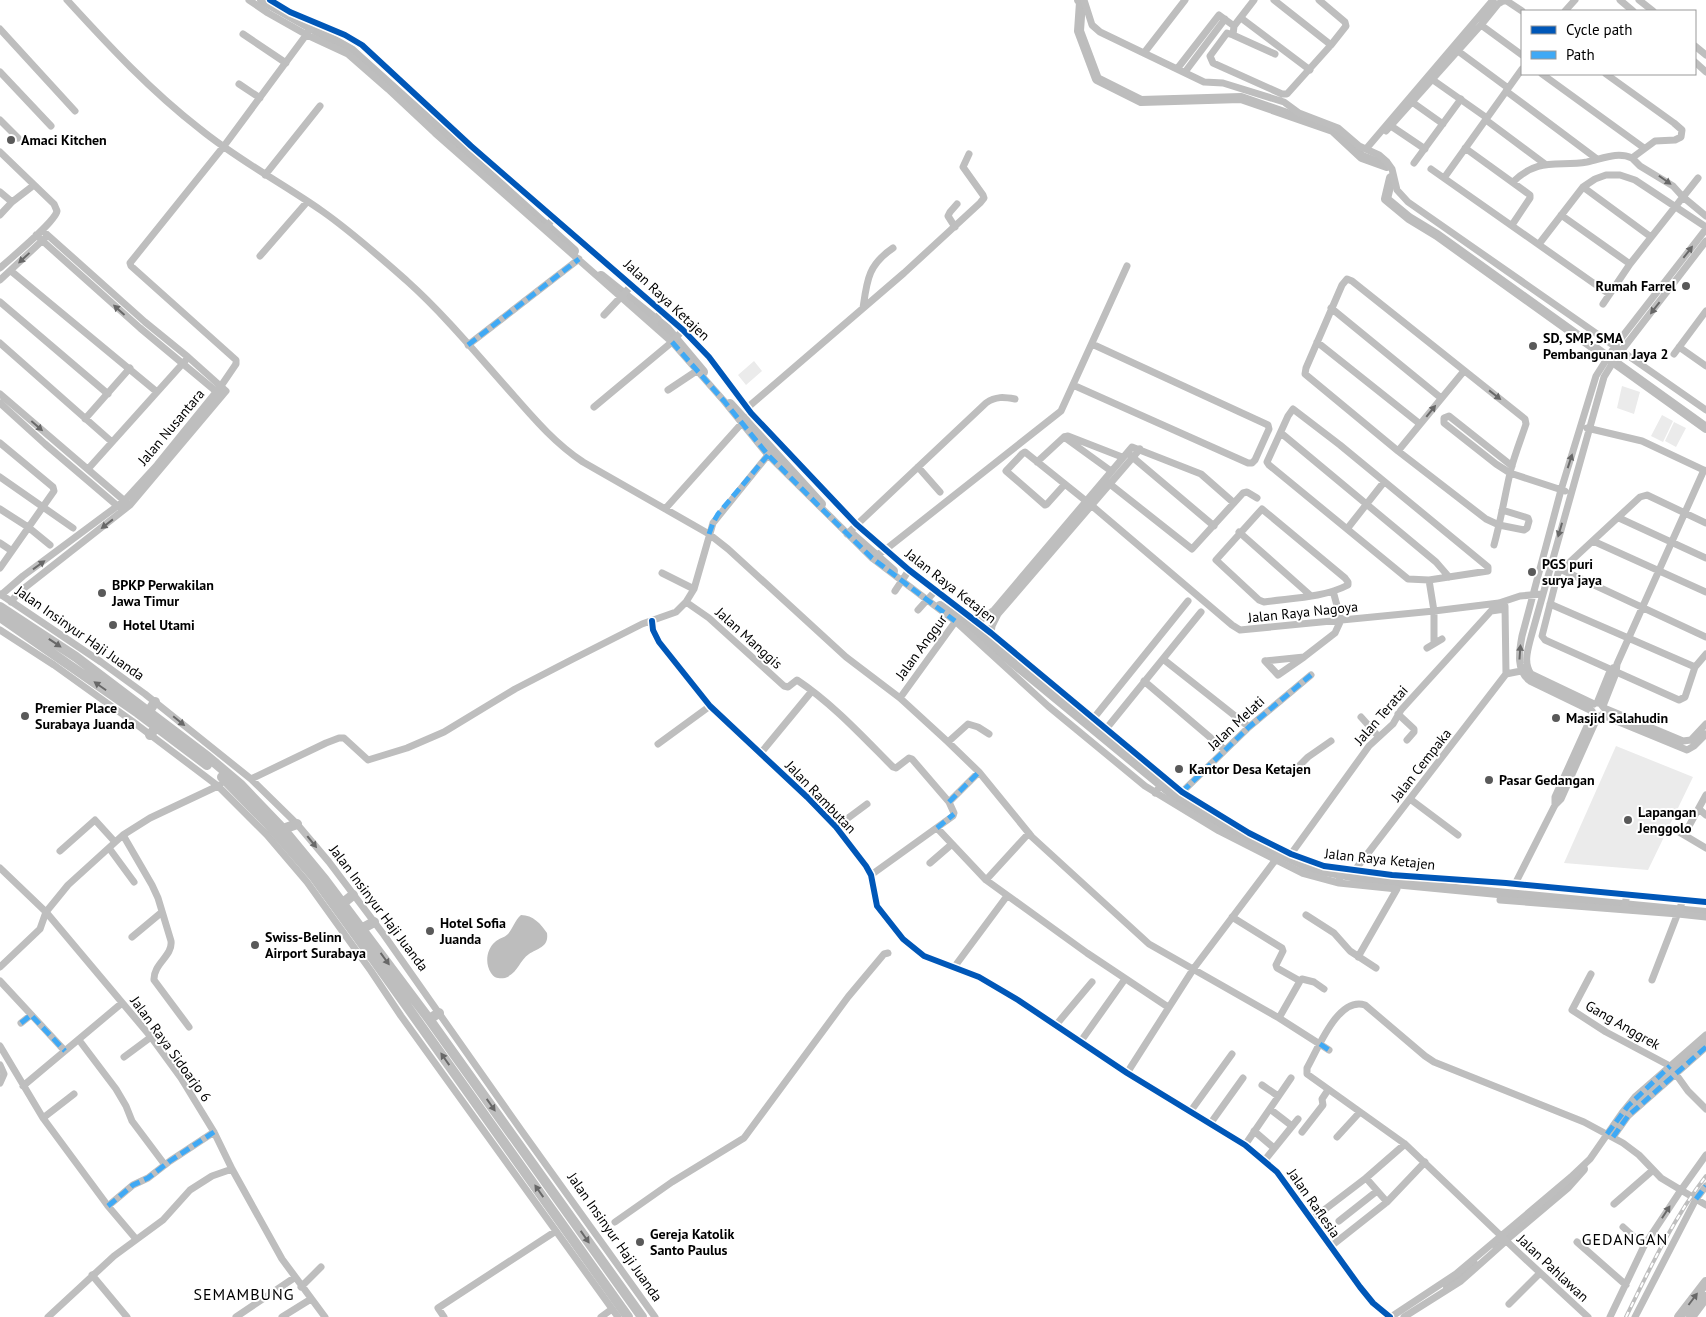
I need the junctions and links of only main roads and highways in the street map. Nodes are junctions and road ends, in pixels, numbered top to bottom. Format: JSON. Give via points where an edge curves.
{"nodes":[{"id":1,"x":0,"y":607,"type":"edge"},
{"id":2,"x":0,"y":617,"type":"edge"},
{"id":3,"x":206,"y":760,"type":"junction"},
{"id":4,"x":297,"y":824,"type":"road end"},
{"id":5,"x":283,"y":829,"type":"junction"},
{"id":6,"x":353,"y":895,"type":"road end"},
{"id":7,"x":343,"y":903,"type":"junction"},
{"id":8,"x":374,"y":922,"type":"road end"},
{"id":9,"x":363,"y":928,"type":"junction"},
{"id":10,"x":439,"y":1012,"type":"road end"},
{"id":11,"x":429,"y":1019,"type":"junction"},
{"id":12,"x":1706,"y":1282,"type":"edge"},
{"id":13,"x":1706,"y":1297,"type":"edge"},
{"id":14,"x":628,"y":1317,"type":"edge"},
{"id":15,"x":642,"y":1317,"type":"edge"},
{"id":16,"x":1679,"y":1317,"type":"edge"},
{"id":17,"x":1691,"y":1317,"type":"edge"}],
"edges":[{"from":1,"to":3,"type":"highway","name":"Jalan Insinyur Haji Juanda","one_way":true,"via":[[33,622],[152,706]]},
{"from":3,"to":2,"type":"highway","name":"Jalan Insinyur Haji Juanda","one_way":true,"via":[[153,731]]},
{"from":3,"to":5,"type":"highway","name":"Jalan Insinyur Haji Juanda","via":[[240,784]]},
{"from":14,"to":3,"type":"highway","name":"Jalan Insinyur Haji Juanda","one_way":true,"via":[[267,823],[222,783]]},
{"from":4,"to":5,"type":"highway"},
{"from":5,"to":7,"type":"highway","name":"Jalan Insinyur Haji Juanda"},
{"from":6,"to":7,"type":"highway"},
{"from":7,"to":9,"type":"highway","name":"Jalan Insinyur Haji Juanda"},
{"from":8,"to":9,"type":"highway"},
{"from":9,"to":11,"type":"highway","name":"Jalan Insinyur Haji Juanda","one_way":true},
{"from":10,"to":11,"type":"highway"},
{"from":11,"to":15,"type":"highway","name":"Jalan Insinyur Haji Juanda","one_way":true,"via":[[481,1082]]},
{"from":16,"to":12,"type":"highway","one_way":true},
{"from":13,"to":17,"type":"highway"}]}
